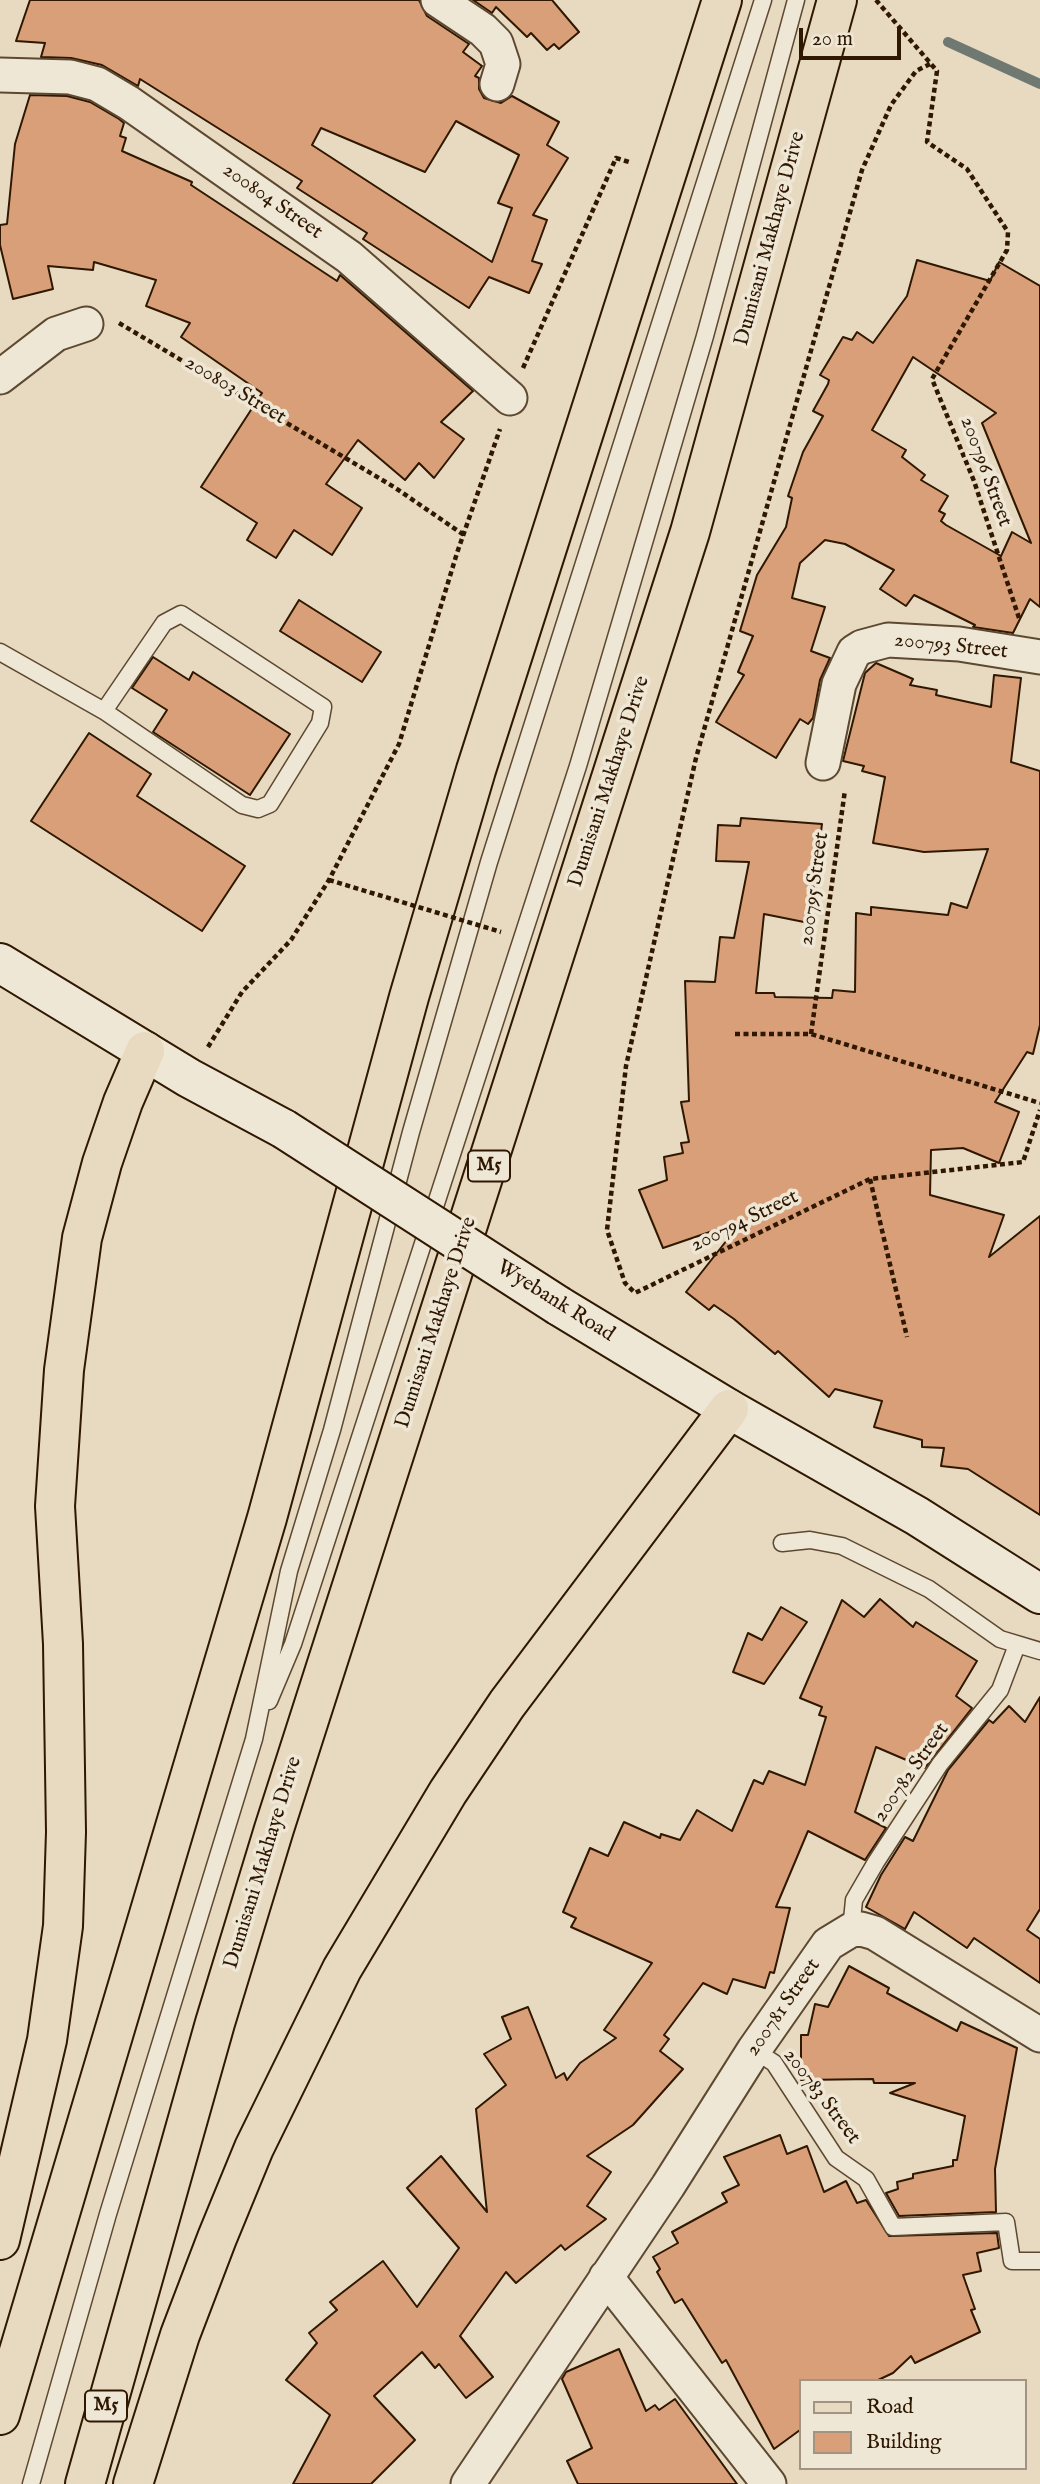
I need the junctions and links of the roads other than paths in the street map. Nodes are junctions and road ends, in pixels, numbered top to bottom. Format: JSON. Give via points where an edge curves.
{"nodes":[{"id":1,"x":438,"y":0,"type":"edge"},
{"id":2,"x":722,"y":0,"type":"edge"},
{"id":3,"x":763,"y":0,"type":"edge"},
{"id":4,"x":796,"y":0,"type":"edge"},
{"id":5,"x":836,"y":0,"type":"edge"},
{"id":6,"x":0,"y":75,"type":"edge"},
{"id":7,"x":497,"y":83,"type":"dead end"},
{"id":8,"x":86,"y":324,"type":"road end"},
{"id":9,"x":0,"y":377,"type":"edge"},
{"id":10,"x":510,"y":398,"type":"road end"},
{"id":11,"x":0,"y":652,"type":"edge"},
{"id":12,"x":1035,"y":656,"type":"edge"},
{"id":13,"x":104,"y":711,"type":"junction"},
{"id":14,"x":824,"y":763,"type":"road end"},
{"id":15,"x":0,"y":963,"type":"edge"},
{"id":16,"x":145,"y":1051,"type":"junction"},
{"id":17,"x":729,"y":1409,"type":"junction"},
{"id":18,"x":782,"y":1543,"type":"dead end"},
{"id":19,"x":1040,"y":1594,"type":"edge"},
{"id":20,"x":1017,"y":1645,"type":"junction"},
{"id":21,"x":1040,"y":1651,"type":"edge"},
{"id":22,"x":254,"y":1739,"type":"junction"},
{"id":23,"x":851,"y":1930,"type":"junction"},
{"id":24,"x":1040,"y":2035,"type":"edge"},
{"id":25,"x":754,"y":2050,"type":"junction"},
{"id":26,"x":0,"y":2239,"type":"edge"},
{"id":27,"x":1040,"y":2262,"type":"edge"},
{"id":28,"x":606,"y":2277,"type":"junction"},
{"id":29,"x":0,"y":2415,"type":"edge"},
{"id":30,"x":31,"y":2484,"type":"edge"},
{"id":31,"x":85,"y":2484,"type":"edge"},
{"id":32,"x":133,"y":2484,"type":"edge"},
{"id":33,"x":468,"y":2484,"type":"edge"},
{"id":34,"x":769,"y":2484,"type":"edge"}],
"edges":[{"from":1,"to":7,"type":"street","via":[[496,43],[503,64]]},
{"from":2,"to":29,"type":"main road","via":[[476,770],[267,1518]]},
{"from":3,"to":22,"type":"lane","via":[[489,862],[289,1571]]},
{"from":4,"to":22,"type":"lane","via":[[705,336],[578,766],[293,1644]]},
{"from":5,"to":31,"type":"main road","name":"Dumisani Makhaye Drive","number":"M5","via":[[690,532],[270,1842]]},
{"from":6,"to":10,"type":"street","name":"200804 Street","via":[[70,77],[97,84],[130,103],[349,257]]},
{"from":8,"to":9,"type":"street","via":[[56,334]]},
{"from":11,"to":13,"type":"lane"},
{"from":12,"to":14,"type":"street","name":"200793 Street","via":[[959,644],[888,640],[862,647],[854,652],[839,684]]},
{"from":13,"to":13,"type":"lane","via":[[164,623],[181,614],[323,707],[320,723],[270,804],[258,809],[242,805]]},
{"from":15,"to":16,"type":"street","name":"Wyebank Road"},
{"from":16,"to":17,"type":"street","name":"Wyebank Road","bridge":true,"via":[[284,1129]]},
{"from":16,"to":26,"type":"main road","via":[[122,1102],[86,1226],[64,1370],[55,1506],[63,1644],[63,1926],[47,2040]]},
{"from":17,"to":19,"type":"street","name":"Wyebank Road","via":[[917,1516]]},
{"from":17,"to":32,"type":"main road","via":[[507,1704],[448,1792],[342,1969],[254,2148],[217,2238],[180,2335]]},
{"from":18,"to":20,"type":"lane","via":[[810,1540],[842,1546],[929,1589],[1000,1639]]},
{"from":20,"to":21,"type":"lane"},
{"from":20,"to":23,"type":"lane","name":"200782 Street","via":[[1000,1690],[940,1764],[876,1862],[854,1900]]},
{"from":22,"to":30,"type":"lane","via":[[108,2214]]},
{"from":23,"to":24,"type":"street","via":[[875,1933]]},
{"from":23,"to":25,"type":"street","name":"200781 Street","via":[[828,1944]]},
{"from":25,"to":27,"type":"lane","name":"200783 Street","via":[[774,2063],[836,2158],[866,2179],[893,2227],[1006,2222],[1012,2261]]},
{"from":25,"to":28,"type":"street","name":"200781 Street"},
{"from":28,"to":33,"type":"street","name":"200781 Street"},
{"from":28,"to":34,"type":"street"}]}
